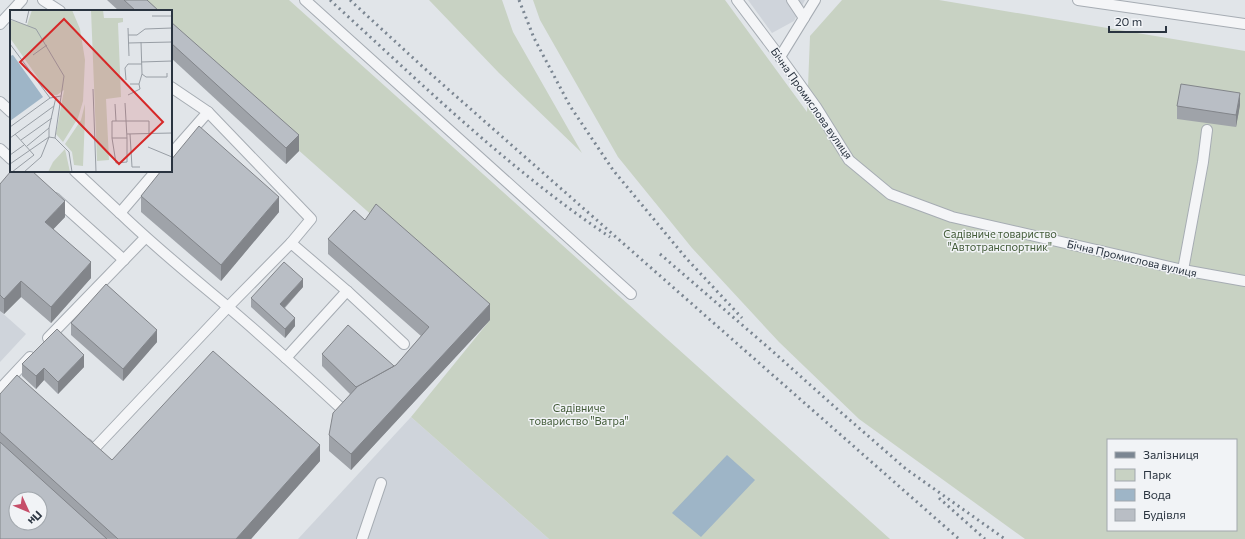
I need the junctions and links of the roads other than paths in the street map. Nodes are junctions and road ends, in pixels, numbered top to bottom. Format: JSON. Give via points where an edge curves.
{"nodes":[{"id":1,"x":22,"y":0,"type":"edge"},
{"id":2,"x":43,"y":0,"type":"edge"},
{"id":3,"x":305,"y":0,"type":"edge"},
{"id":4,"x":737,"y":0,"type":"edge"},
{"id":5,"x":792,"y":0,"type":"edge"},
{"id":6,"x":815,"y":0,"type":"edge"},
{"id":7,"x":1078,"y":0,"type":"edge"},
{"id":8,"x":14,"y":10,"type":"edge"},
{"id":9,"x":58,"y":10,"type":"edge"},
{"id":10,"x":10,"y":14,"type":"edge"},
{"id":11,"x":804,"y":18,"type":"junction"},
{"id":12,"x":0,"y":24,"type":"edge"},
{"id":13,"x":1245,"y":24,"type":"edge"},
{"id":14,"x":780,"y":57,"type":"junction"},
{"id":15,"x":172,"y":88,"type":"edge"},
{"id":16,"x":0,"y":102,"type":"edge"},
{"id":17,"x":10,"y":111,"type":"edge"},
{"id":18,"x":208,"y":112,"type":"junction"},
{"id":19,"x":1207,"y":130,"type":"dead end"},
{"id":20,"x":0,"y":149,"type":"edge"},
{"id":21,"x":172,"y":153,"type":"edge"},
{"id":22,"x":10,"y":158,"type":"edge"},
{"id":23,"x":76,"y":172,"type":"edge"},
{"id":24,"x":155,"y":172,"type":"edge"},
{"id":25,"x":48,"y":192,"type":"edge"},
{"id":26,"x":120,"y":213,"type":"junction"},
{"id":27,"x":145,"y":238,"type":"junction"},
{"id":28,"x":291,"y":243,"type":"junction"},
{"id":29,"x":124,"y":260,"type":"junction"},
{"id":30,"x":1183,"y":270,"type":"junction"},
{"id":31,"x":1245,"y":281,"type":"edge"},
{"id":32,"x":347,"y":291,"type":"junction"},
{"id":33,"x":631,"y":294,"type":"dead end"},
{"id":34,"x":228,"y":307,"type":"junction"},
{"id":35,"x":404,"y":344,"type":"dead end"},
{"id":36,"x":286,"y":358,"type":"junction"},
{"id":37,"x":0,"y":389,"type":"edge"},
{"id":38,"x":343,"y":410,"type":"edge"},
{"id":39,"x":82,"y":439,"type":"edge"},
{"id":40,"x":381,"y":483,"type":"dead end"},
{"id":41,"x":362,"y":539,"type":"edge"}],
"edges":[{"from":1,"to":8,"type":"lane"},
{"from":2,"to":9,"type":"lane"},
{"from":3,"to":33,"type":"lane"},
{"from":4,"to":14,"type":"lane","name":"Бічна Промислова вулиця"},
{"from":5,"to":11,"type":"lane"},
{"from":6,"to":11,"type":"lane"},
{"from":7,"to":13,"type":"lane"},
{"from":10,"to":12,"type":"lane"},
{"from":11,"to":14,"type":"lane"},
{"from":14,"to":30,"type":"lane","name":"Бічна Промислова вулиця","via":[[816,107],[849,160],[890,194],[952,217]]},
{"from":15,"to":18,"type":"lane"},
{"from":16,"to":17,"type":"lane"},
{"from":18,"to":21,"type":"lane"},
{"from":18,"to":28,"type":"lane","via":[[311,219]]},
{"from":19,"to":30,"type":"lane"},
{"from":20,"to":22,"type":"lane"},
{"from":23,"to":26,"type":"lane"},
{"from":24,"to":26,"type":"lane"},
{"from":25,"to":29,"type":"lane"},
{"from":26,"to":27,"type":"lane"},
{"from":27,"to":29,"type":"lane"},
{"from":27,"to":34,"type":"lane"},
{"from":28,"to":32,"type":"lane"},
{"from":28,"to":34,"type":"lane"},
{"from":29,"to":37,"type":"lane","via":[[16,378]]},
{"from":30,"to":31,"type":"lane","name":"Бічна Промислова вулиця"},
{"from":32,"to":35,"type":"lane"},
{"from":32,"to":36,"type":"lane"},
{"from":34,"to":36,"type":"lane"},
{"from":34,"to":39,"type":"lane","via":[[93,450]]},
{"from":36,"to":38,"type":"lane"},
{"from":40,"to":41,"type":"lane"}]}
